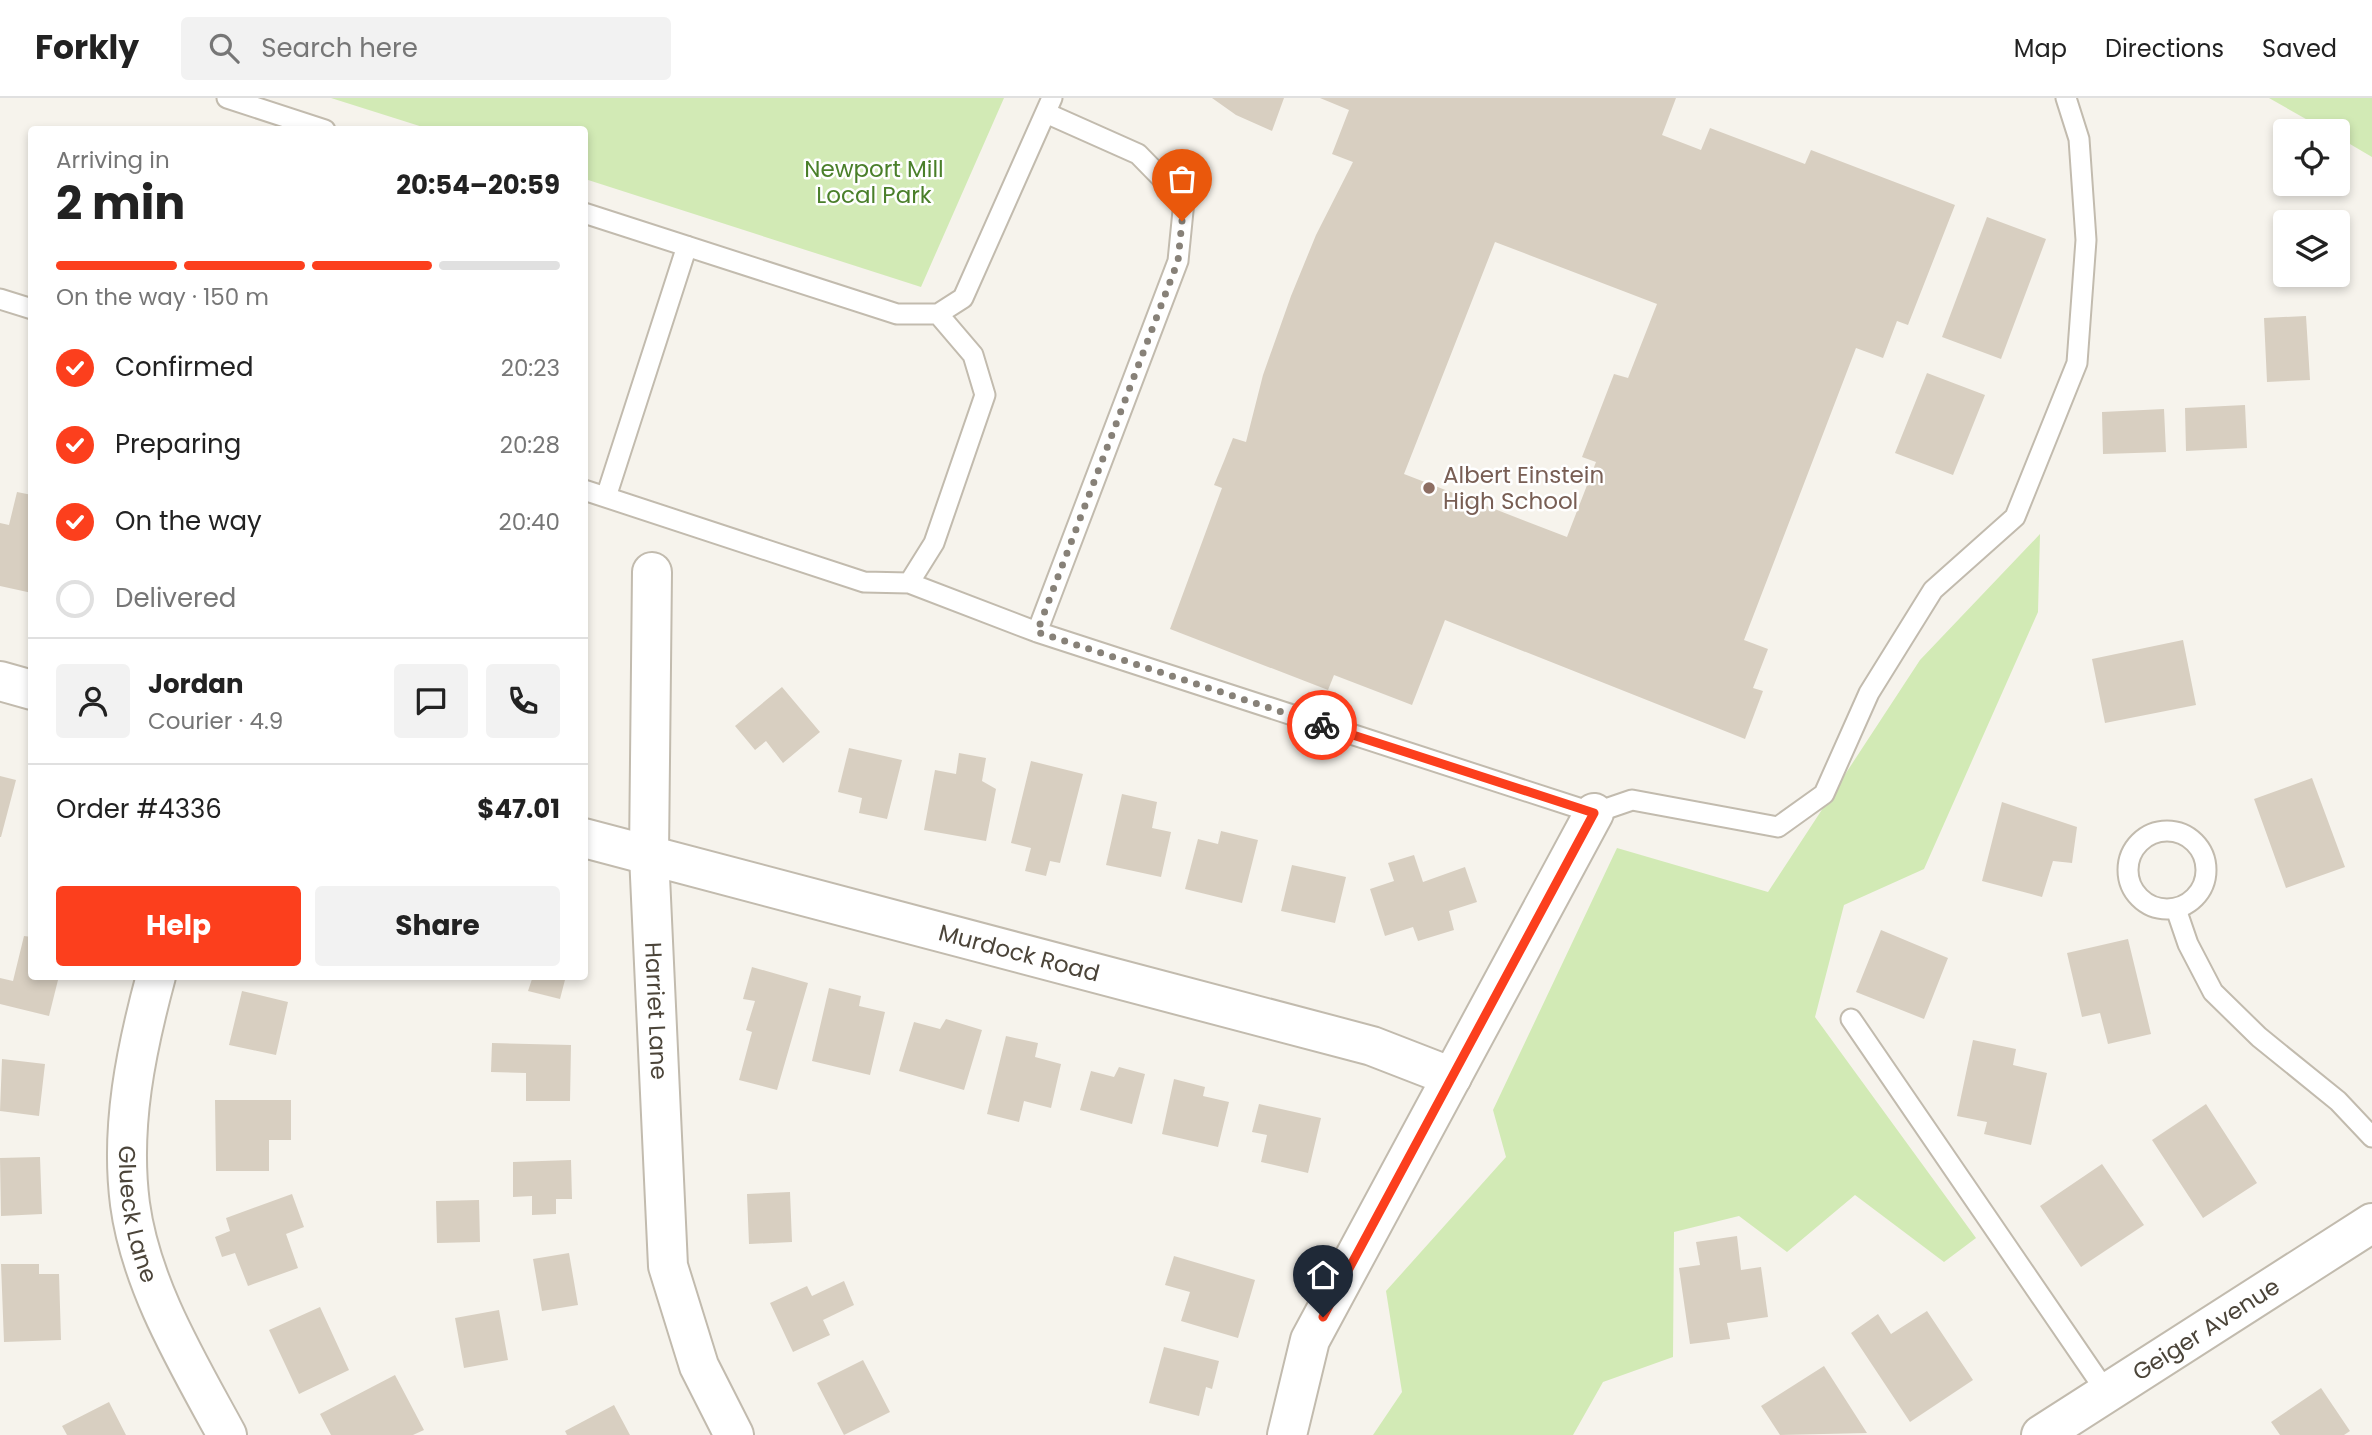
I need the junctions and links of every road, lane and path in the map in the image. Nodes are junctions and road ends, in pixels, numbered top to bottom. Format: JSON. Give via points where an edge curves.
{"nodes":[{"id":1,"x":227,"y":98,"type":"edge"},
{"id":2,"x":2066,"y":98,"type":"edge"},
{"id":3,"x":1049,"y":106,"type":"edge"},
{"id":4,"x":313,"y":126,"type":"edge"},
{"id":5,"x":588,"y":214,"type":"edge"},
{"id":6,"x":687,"y":246,"type":"junction"},
{"id":7,"x":0,"y":299,"type":"edge"},
{"id":8,"x":28,"y":308,"type":"edge"},
{"id":9,"x":938,"y":314,"type":"junction"},
{"id":10,"x":588,"y":492,"type":"edge"},
{"id":11,"x":606,"y":497,"type":"junction"},
{"id":12,"x":652,"y":572,"type":"dead end"},
{"id":13,"x":909,"y":583,"type":"junction"},
{"id":14,"x":1037,"y":632,"type":"junction"},
{"id":15,"x":0,"y":681,"type":"edge"},
{"id":16,"x":28,"y":689,"type":"edge"},
{"id":17,"x":1594,"y":813,"type":"junction"},
{"id":18,"x":588,"y":839,"type":"edge"},
{"id":19,"x":649,"y":855,"type":"junction"},
{"id":20,"x":2176,"y":909,"type":"junction"},
{"id":21,"x":155,"y":980,"type":"edge"},
{"id":22,"x":1851,"y":1019,"type":"dead end"},
{"id":23,"x":1452,"y":1077,"type":"junction"},
{"id":24,"x":2372,"y":1137,"type":"edge"},
{"id":25,"x":2372,"y":1223,"type":"edge"},
{"id":26,"x":2107,"y":1393,"type":"junction"},
{"id":27,"x":227,"y":1435,"type":"edge"},
{"id":28,"x":734,"y":1435,"type":"edge"},
{"id":29,"x":1287,"y":1435,"type":"edge"},
{"id":30,"x":2041,"y":1435,"type":"edge"}],
"edges":[{"from":1,"to":4,"type":"lane"},
{"from":2,"to":17,"type":"lane","via":[[2079,139],[2086,240],[2077,363],[2015,517],[1933,590],[1869,693],[1824,794],[1778,827],[1632,800]]},
{"from":3,"to":9,"type":"lane","via":[[963,298]]},
{"from":3,"to":14,"type":"lane","via":[[1138,153],[1184,201],[1178,261]]},
{"from":5,"to":6,"type":"lane"},
{"from":6,"to":9,"type":"lane","via":[[897,314]]},
{"from":6,"to":11,"type":"lane"},
{"from":7,"to":8,"type":"lane"},
{"from":9,"to":13,"type":"lane","via":[[973,355],[985,395],[934,543]]},
{"from":10,"to":11,"type":"lane"},
{"from":11,"to":13,"type":"lane","via":[[864,582]]},
{"from":12,"to":19,"type":"street","name":"Harriet Lane"},
{"from":13,"to":14,"type":"lane"},
{"from":14,"to":17,"type":"lane"},
{"from":15,"to":16,"type":"street"},
{"from":17,"to":23,"type":"street"},
{"from":18,"to":19,"type":"street","name":"Murdock Road"},
{"from":19,"to":23,"type":"street","name":"Murdock Road","via":[[1371,1046]]},
{"from":19,"to":28,"type":"street","name":"Harriet Lane","via":[[668,1266],[699,1366]]},
{"from":20,"to":20,"type":"lane","via":[[2198,895],[2206,870],[2198,845],[2176,831],[2162,831],[2138,842],[2127,865],[2127,878],[2140,900],[2151,907]]},
{"from":20,"to":24,"type":"lane","via":[[2213,992],[2259,1037],[2338,1101]]},
{"from":21,"to":27,"type":"street","name":"Glueck Lane","via":[[138,1041],[127,1138],[130,1205],[146,1266],[177,1341]]},
{"from":22,"to":26,"type":"lane"},
{"from":23,"to":29,"type":"street","via":[[1310,1340]]},
{"from":25,"to":26,"type":"street","name":"Geiger Avenue"},
{"from":26,"to":30,"type":"street","name":"Geiger Avenue"}]}
